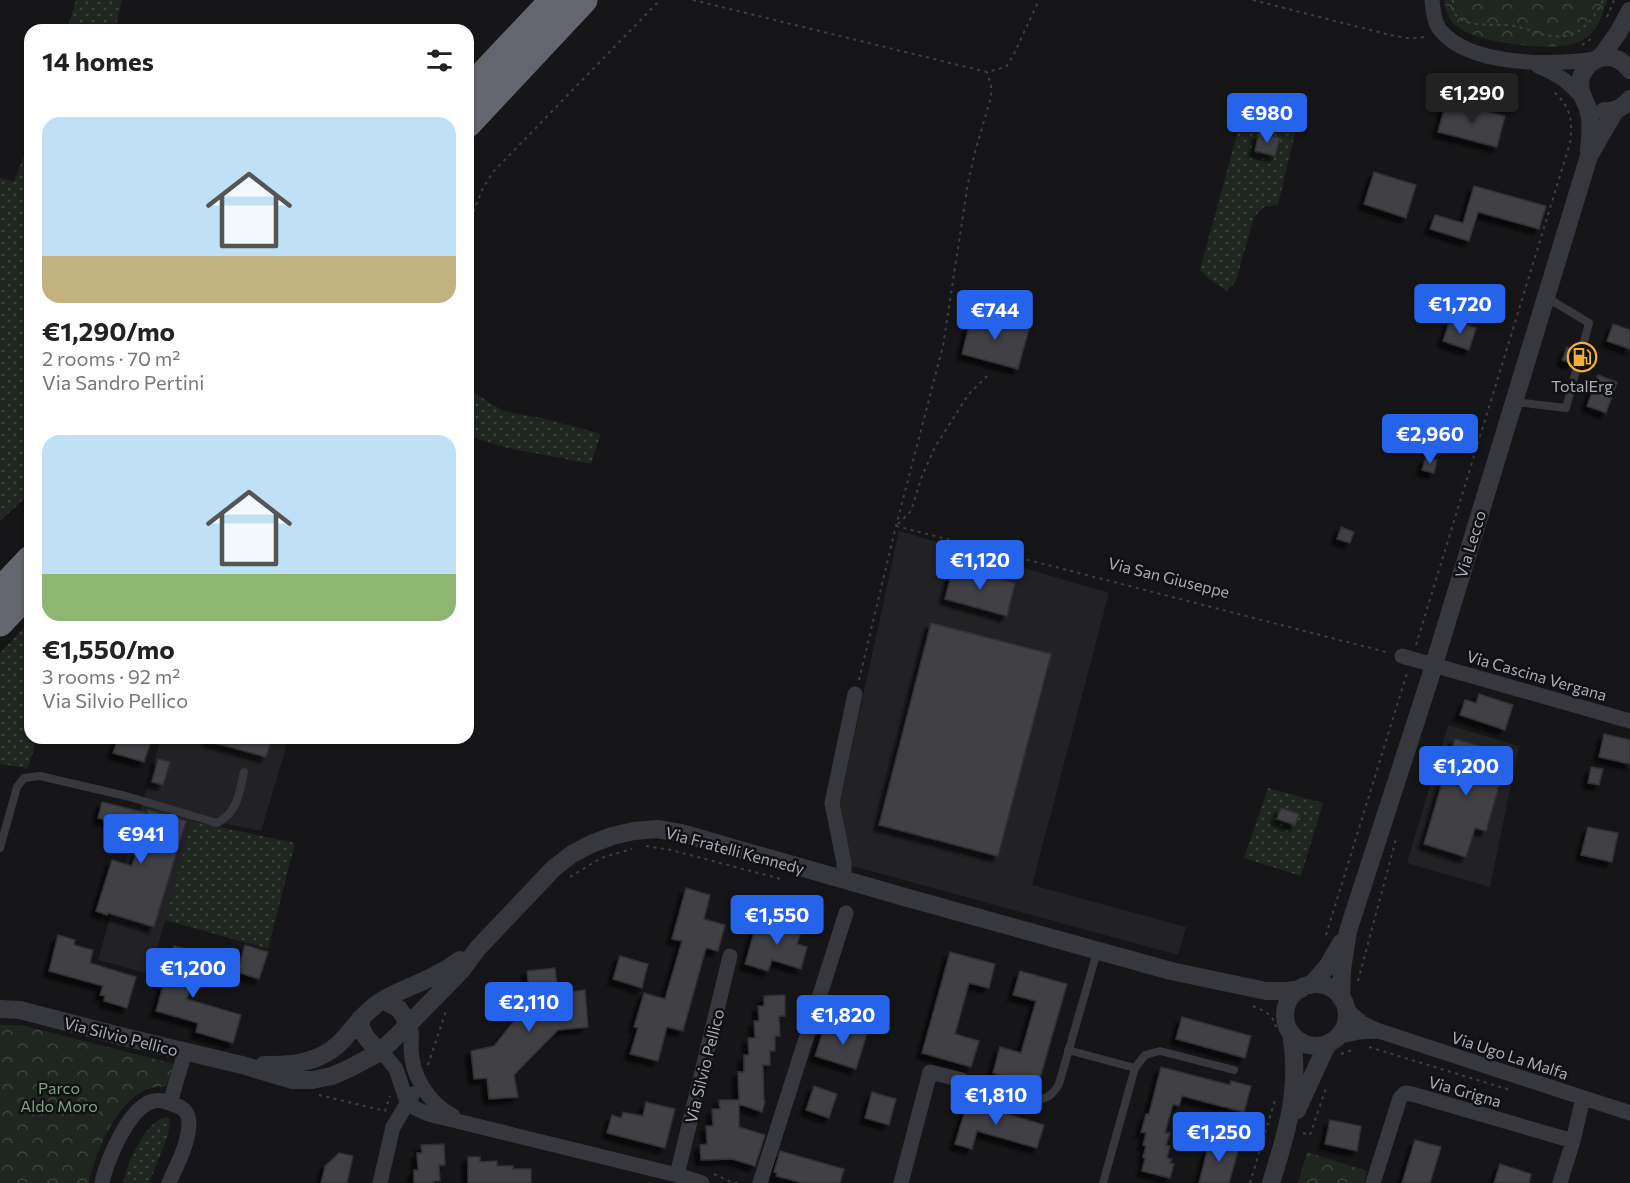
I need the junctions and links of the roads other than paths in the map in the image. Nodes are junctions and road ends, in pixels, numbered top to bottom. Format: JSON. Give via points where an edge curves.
{"nodes":[{"id":1,"x":553,"y":0,"type":"edge"},
{"id":2,"x":584,"y":0,"type":"edge"},
{"id":3,"x":1432,"y":0,"type":"edge"},
{"id":4,"x":1630,"y":11,"type":"edge"},
{"id":5,"x":1598,"y":59,"type":"junction"},
{"id":6,"x":1529,"y":63,"type":"junction"},
{"id":7,"x":1630,"y":70,"type":"edge"},
{"id":8,"x":474,"y":84,"type":"edge"},
{"id":9,"x":1583,"y":98,"type":"junction"},
{"id":10,"x":1624,"y":106,"type":"edge"},
{"id":11,"x":474,"y":118,"type":"edge"},
{"id":12,"x":1589,"y":156,"type":"junction"},
{"id":13,"x":1546,"y":297,"type":"junction"},
{"id":14,"x":1514,"y":401,"type":"junction"},
{"id":15,"x":24,"y":565,"type":"edge"},
{"id":16,"x":0,"y":591,"type":"edge"},
{"id":17,"x":24,"y":597,"type":"edge"},
{"id":18,"x":0,"y":623,"type":"edge"},
{"id":19,"x":1407,"y":657,"type":"road end"},
{"id":20,"x":1434,"y":665,"type":"junction"},
{"id":21,"x":855,"y":694,"type":"road end"},
{"id":22,"x":1630,"y":720,"type":"edge"},
{"id":23,"x":244,"y":772,"type":"dead end"},
{"id":24,"x":0,"y":848,"type":"edge"},
{"id":25,"x":844,"y":880,"type":"junction"},
{"id":26,"x":846,"y":914,"type":"dead end"},
{"id":27,"x":1348,"y":931,"type":"junction"},
{"id":28,"x":478,"y":948,"type":"junction"},
{"id":29,"x":1097,"y":950,"type":"junction"},
{"id":30,"x":730,"y":956,"type":"dead end"},
{"id":31,"x":1306,"y":987,"type":"junction"},
{"id":32,"x":1251,"y":989,"type":"junction"},
{"id":33,"x":1344,"y":1004,"type":"junction"},
{"id":34,"x":0,"y":1009,"type":"edge"},
{"id":35,"x":371,"y":1009,"type":"junction"},
{"id":36,"x":410,"y":1024,"type":"junction"},
{"id":37,"x":1284,"y":1028,"type":"junction"},
{"id":38,"x":1379,"y":1031,"type":"junction"},
{"id":39,"x":1334,"y":1046,"type":"junction"},
{"id":40,"x":1068,"y":1050,"type":"junction"},
{"id":41,"x":185,"y":1052,"type":"junction"},
{"id":42,"x":380,"y":1052,"type":"junction"},
{"id":43,"x":242,"y":1065,"type":"junction"},
{"id":44,"x":1135,"y":1068,"type":"junction"},
{"id":45,"x":1234,"y":1070,"type":"dead end"},
{"id":46,"x":419,"y":1080,"type":"junction"},
{"id":47,"x":962,"y":1080,"type":"joint"},
{"id":48,"x":1583,"y":1098,"type":"junction"},
{"id":49,"x":407,"y":1102,"type":"junction"},
{"id":50,"x":170,"y":1103,"type":"junction"},
{"id":51,"x":1630,"y":1113,"type":"edge"},
{"id":52,"x":470,"y":1124,"type":"junction"},
{"id":53,"x":1288,"y":1128,"type":"junction"},
{"id":54,"x":1573,"y":1141,"type":"junction"},
{"id":55,"x":677,"y":1175,"type":"junction"},
{"id":56,"x":1561,"y":1179,"type":"edge"},
{"id":57,"x":102,"y":1183,"type":"edge"},
{"id":58,"x":169,"y":1183,"type":"edge"},
{"id":59,"x":380,"y":1183,"type":"edge"},
{"id":60,"x":702,"y":1183,"type":"edge"},
{"id":61,"x":760,"y":1183,"type":"edge"},
{"id":62,"x":901,"y":1183,"type":"edge"},
{"id":63,"x":1102,"y":1183,"type":"edge"},
{"id":64,"x":1271,"y":1183,"type":"edge"},
{"id":65,"x":1373,"y":1183,"type":"edge"}],
"edges":[{"from":1,"to":8,"type":"highway"},
{"from":2,"to":11,"type":"highway"},
{"from":3,"to":6,"type":"street","via":[[1439,29],[1451,40],[1465,49]]},
{"from":4,"to":5,"type":"street","name":"Via Lecco"},
{"from":5,"to":6,"type":"street"},
{"from":5,"to":7,"type":"street","via":[[1615,58]]},
{"from":5,"to":9,"type":"street","name":"Via Lecco","via":[[1583,72]]},
{"from":6,"to":9,"type":"street","via":[[1568,81]]},
{"from":9,"to":10,"type":"street","name":"Via Lecco","via":[[1600,111]]},
{"from":9,"to":12,"type":"street","name":"Via Lecco","via":[[1589,113]]},
{"from":10,"to":12,"type":"street","name":"Via Lecco"},
{"from":12,"to":13,"type":"street","name":"Via Lecco"},
{"from":13,"to":14,"type":"street","name":"Via Lecco"},
{"from":13,"to":14,"type":"lane","via":[[1589,322],[1566,408]]},
{"from":14,"to":20,"type":"street","name":"Via Lecco"},
{"from":15,"to":16,"type":"highway"},
{"from":17,"to":18,"type":"highway"},
{"from":19,"to":20,"type":"street"},
{"from":20,"to":22,"type":"street","name":"Via Cascina Vergana"},
{"from":20,"to":27,"type":"street","name":"Via Lecco"},
{"from":21,"to":25,"type":"street","via":[[832,803]]},
{"from":23,"to":24,"type":"lane","via":[[232,812],[217,824],[70,782],[40,776],[24,778],[17,787]]},
{"from":25,"to":28,"type":"street","name":"Via Fratelli Kennedy","via":[[681,833],[634,831],[572,854]]},
{"from":25,"to":29,"type":"street","name":"Via Fratelli Kennedy"},
{"from":26,"to":61,"type":"street"},
{"from":27,"to":31,"type":"street","name":"Via Lecco","via":[[1327,967]]},
{"from":27,"to":33,"type":"street","name":"Via Lecco","via":[[1342,970]]},
{"from":28,"to":35,"type":"street","name":"Via Fratelli Kennedy"},
{"from":28,"to":36,"type":"street","name":"Via Fratelli Kennedy"},
{"from":29,"to":32,"type":"street","name":"Via Fratelli Kennedy"},
{"from":29,"to":40,"type":"lane"},
{"from":30,"to":55,"type":"street","name":"Via Silvio Pellico"},
{"from":31,"to":32,"type":"street","name":"Via Fratelli Kennedy","via":[[1277,992]]},
{"from":31,"to":33,"type":"street","via":[[1330,988]]},
{"from":31,"to":37,"type":"street","name":"Via Lecco","via":[[1293,995],[1287,1005]]},
{"from":32,"to":37,"type":"street","name":"Via Fratelli Kennedy","via":[[1279,1010]]},
{"from":33,"to":38,"type":"street","name":"Via Ugo La Malfa","via":[[1362,1023]]},
{"from":33,"to":39,"type":"street","name":"Via Lecco","via":[[1345,1026]]},
{"from":34,"to":41,"type":"street","name":"Via Silvio Pellico","via":[[20,1010]]},
{"from":35,"to":36,"type":"street","via":[[399,1009]]},
{"from":35,"to":42,"type":"street","via":[[361,1029]]},
{"from":35,"to":43,"type":"street","name":"Via Silvio Pellico","via":[[335,1048],[306,1062],[285,1066]]},
{"from":36,"to":42,"type":"street","name":"Via Silvio Pellico"},
{"from":36,"to":46,"type":"street","via":[[412,1060]]},
{"from":37,"to":39,"type":"street","via":[[1308,1045]]},
{"from":37,"to":53,"type":"street","name":"Via Lecco","via":[[1294,1069]]},
{"from":38,"to":39,"type":"street","name":"Via Ugo La Malfa","via":[[1359,1032]]},
{"from":38,"to":48,"type":"street","name":"Via Ugo La Malfa"},
{"from":39,"to":53,"type":"street","name":"Via Lecco","via":[[1325,1049]]},
{"from":40,"to":44,"type":"lane"},
{"from":40,"to":47,"type":"lane","via":[[1059,1084],[1046,1099]]},
{"from":41,"to":43,"type":"street","name":"Via Silvio Pellico"},
{"from":41,"to":50,"type":"street"},
{"from":42,"to":43,"type":"street","name":"Via Silvio Pellico","via":[[332,1076],[312,1080],[292,1080]]},
{"from":42,"to":49,"type":"street","via":[[396,1069]]},
{"from":44,"to":45,"type":"lane","via":[[1145,1055],[1160,1051]]},
{"from":44,"to":63,"type":"lane"},
{"from":46,"to":49,"type":"street"},
{"from":46,"to":52,"type":"street","via":[[436,1105]]},
{"from":47,"to":62,"type":"street","via":[[930,1072]]},
{"from":48,"to":51,"type":"street","name":"Via Ugo La Malfa"},
{"from":48,"to":54,"type":"street"},
{"from":49,"to":52,"type":"street","via":[[428,1114]]},
{"from":49,"to":59,"type":"street","via":[[393,1127]]},
{"from":50,"to":57,"type":"street","via":[[147,1103],[135,1116],[114,1145]]},
{"from":50,"to":58,"type":"street","via":[[185,1110],[189,1122],[186,1143]]},
{"from":52,"to":55,"type":"street"},
{"from":53,"to":64,"type":"street","name":"Via Lecco"},
{"from":54,"to":56,"type":"street"},
{"from":54,"to":65,"type":"street","name":"Via Grigna","via":[[1405,1093],[1400,1098]]},
{"from":55,"to":60,"type":"street"}]}
